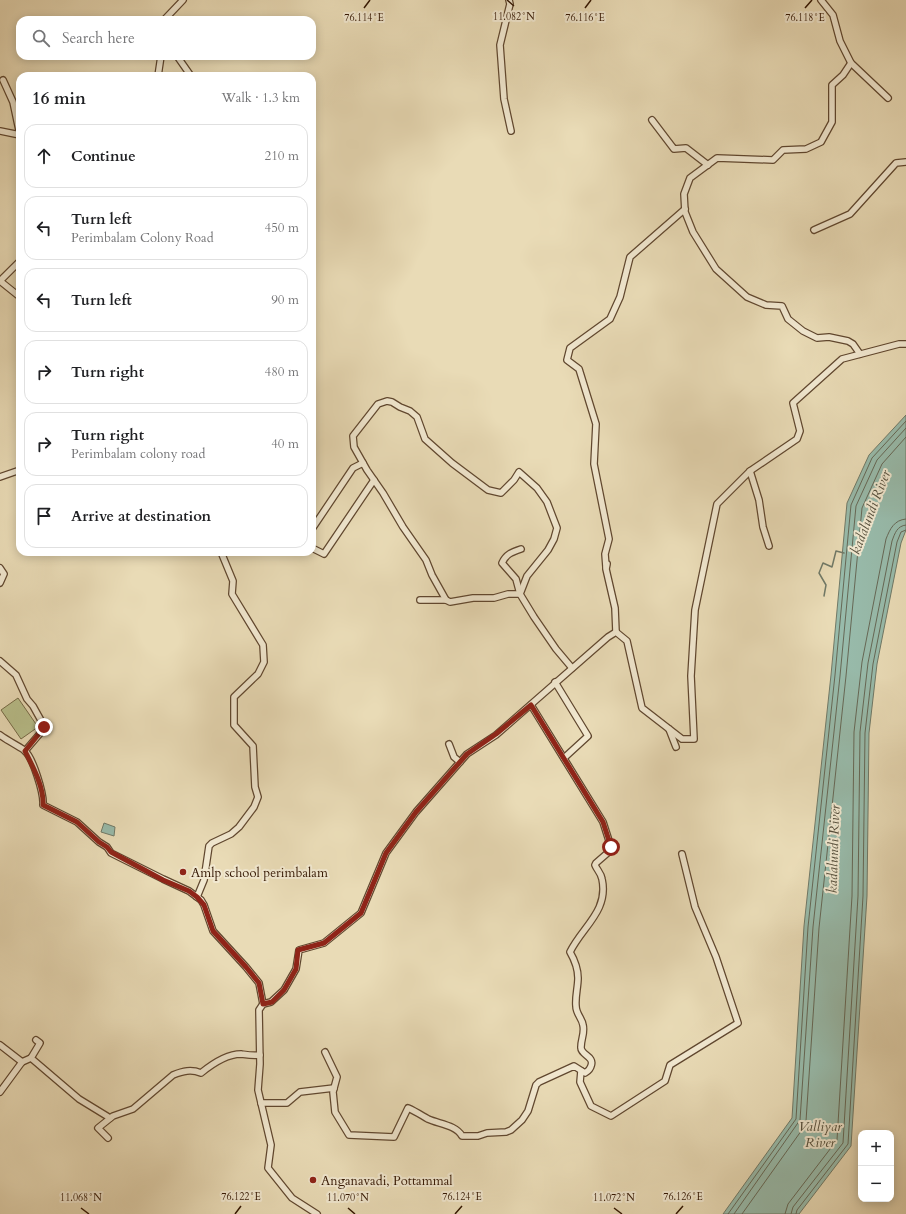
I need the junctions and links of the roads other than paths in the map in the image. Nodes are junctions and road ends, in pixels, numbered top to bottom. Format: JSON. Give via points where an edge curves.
{"nodes":[{"id":1,"x":183,"y":0,"type":"edge"},
{"id":2,"x":509,"y":0,"type":"edge"},
{"id":3,"x":821,"y":0,"type":"edge"},
{"id":4,"x":168,"y":16,"type":"edge"},
{"id":5,"x":160,"y":60,"type":"edge"},
{"id":6,"x":180,"y":60,"type":"edge"},
{"id":7,"x":851,"y":63,"type":"junction"},
{"id":8,"x":159,"y":72,"type":"edge"},
{"id":9,"x":188,"y":72,"type":"edge"},
{"id":10,"x":3,"y":80,"type":"dead end"},
{"id":11,"x":888,"y":98,"type":"dead end"},
{"id":12,"x":16,"y":116,"type":"edge"},
{"id":13,"x":652,"y":120,"type":"dead end"},
{"id":14,"x":0,"y":131,"type":"edge"},
{"id":15,"x":511,"y":131,"type":"dead end"},
{"id":16,"x":16,"y":134,"type":"edge"},
{"id":17,"x":906,"y":162,"type":"edge"},
{"id":18,"x":708,"y":165,"type":"junction"},
{"id":19,"x":685,"y":209,"type":"junction"},
{"id":20,"x":814,"y":230,"type":"dead end"},
{"id":21,"x":16,"y":265,"type":"edge"},
{"id":22,"x":0,"y":281,"type":"edge"},
{"id":23,"x":16,"y":294,"type":"edge"},
{"id":24,"x":906,"y":344,"type":"edge"},
{"id":25,"x":860,"y":354,"type":"junction"},
{"id":26,"x":363,"y":463,"type":"junction"},
{"id":27,"x":16,"y":471,"type":"edge"},
{"id":28,"x":750,"y":471,"type":"junction"},
{"id":29,"x":0,"y":477,"type":"edge"},
{"id":30,"x":374,"y":480,"type":"junction"},
{"id":31,"x":316,"y":523,"type":"edge"},
{"id":32,"x":769,"y":546,"type":"dead end"},
{"id":33,"x":521,"y":549,"type":"dead end"},
{"id":34,"x":316,"y":550,"type":"edge"},
{"id":35,"x":223,"y":556,"type":"edge"},
{"id":36,"x":608,"y":560,"type":"dead end"},
{"id":37,"x":606,"y":567,"type":"junction"},
{"id":38,"x":0,"y":568,"type":"edge"},
{"id":39,"x":0,"y":583,"type":"edge"},
{"id":40,"x":520,"y":594,"type":"junction"},
{"id":41,"x":420,"y":600,"type":"dead end"},
{"id":42,"x":446,"y":600,"type":"junction"},
{"id":43,"x":616,"y":632,"type":"junction"},
{"id":44,"x":0,"y":661,"type":"edge"},
{"id":45,"x":572,"y":668,"type":"junction"},
{"id":46,"x":555,"y":682,"type":"junction"},
{"id":47,"x":531,"y":705,"type":"junction"},
{"id":48,"x":669,"y":729,"type":"junction"},
{"id":49,"x":0,"y":735,"type":"edge"},
{"id":50,"x":449,"y":744,"type":"dead end"},
{"id":51,"x":676,"y":747,"type":"dead end"},
{"id":52,"x":25,"y":751,"type":"junction"},
{"id":53,"x":564,"y":758,"type":"junction"},
{"id":54,"x":460,"y":762,"type":"junction"},
{"id":55,"x":682,"y":854,"type":"dead end"},
{"id":56,"x":197,"y":897,"type":"junction"},
{"id":57,"x":263,"y":1004,"type":"junction"},
{"id":58,"x":36,"y":1040,"type":"dead end"},
{"id":59,"x":0,"y":1045,"type":"edge"},
{"id":60,"x":325,"y":1052,"type":"dead end"},
{"id":61,"x":260,"y":1055,"type":"junction"},
{"id":62,"x":30,"y":1058,"type":"junction"},
{"id":63,"x":22,"y":1062,"type":"junction"},
{"id":64,"x":582,"y":1072,"type":"junction"},
{"id":65,"x":334,"y":1088,"type":"junction"},
{"id":66,"x":0,"y":1092,"type":"edge"},
{"id":67,"x":261,"y":1102,"type":"junction"},
{"id":68,"x":110,"y":1118,"type":"junction"},
{"id":69,"x":108,"y":1138,"type":"dead end"},
{"id":70,"x":317,"y":1214,"type":"edge"}],
"edges":[{"from":1,"to":4,"type":"street"},
{"from":2,"to":15,"type":"street","via":[[500,45],[504,98]]},
{"from":3,"to":7,"type":"street","via":[[833,15],[840,41]]},
{"from":5,"to":8,"type":"street"},
{"from":6,"to":9,"type":"street"},
{"from":7,"to":11,"type":"street"},
{"from":7,"to":18,"type":"street","via":[[832,85],[832,122],[822,142],[806,149],[783,150],[773,160],[717,158]]},
{"from":10,"to":12,"type":"street"},
{"from":13,"to":18,"type":"street","via":[[674,149],[686,148]]},
{"from":14,"to":16,"type":"street"},
{"from":17,"to":20,"type":"street","via":[[896,163],[850,214]]},
{"from":18,"to":19,"type":"street","via":[[690,178],[684,194]]},
{"from":19,"to":25,"type":"street","via":[[693,232],[716,269],[747,297],[766,305],[782,306],[788,319],[803,331],[817,338],[829,336],[848,341]]},
{"from":19,"to":37,"type":"street","via":[[630,257],[620,297],[610,319],[570,348],[567,360],[579,369],[596,424],[594,464],[609,540],[605,554]]},
{"from":21,"to":22,"type":"street"},
{"from":22,"to":23,"type":"street"},
{"from":24,"to":25,"type":"street"},
{"from":25,"to":28,"type":"street","via":[[842,359],[793,403],[800,431],[796,439]]},
{"from":26,"to":30,"type":"street"},
{"from":26,"to":31,"type":"street","via":[[353,468]]},
{"from":26,"to":40,"type":"street","via":[[354,447],[353,436],[378,404],[386,401],[410,411],[417,417],[425,439],[488,490],[501,493],[519,472],[537,488],[547,502],[557,528],[548,550],[527,576]]},
{"from":27,"to":29,"type":"street"},
{"from":28,"to":32,"type":"street"},
{"from":28,"to":48,"type":"street","via":[[718,504],[701,580],[695,610],[691,676],[694,739],[682,739]]},
{"from":30,"to":34,"type":"street","via":[[324,554]]},
{"from":30,"to":42,"type":"street","via":[[426,560]]},
{"from":33,"to":40,"type":"street","via":[[509,553],[502,563],[516,579]]},
{"from":35,"to":56,"type":"street","via":[[234,581],[232,594],[263,645],[264,662],[258,674],[234,697],[234,725],[253,746],[258,797],[239,827],[209,846],[204,880]]},
{"from":36,"to":37,"type":"street"},
{"from":37,"to":43,"type":"street"},
{"from":38,"to":39,"type":"street","via":[[4,574]]},
{"from":40,"to":42,"type":"street","via":[[450,602]]},
{"from":40,"to":45,"type":"street","via":[[556,649]]},
{"from":41,"to":42,"type":"street"},
{"from":43,"to":45,"type":"street"},
{"from":43,"to":48,"type":"street","via":[[627,641],[642,708]]},
{"from":44,"to":52,"type":"street","via":[[16,675],[43,724],[42,730]]},
{"from":45,"to":46,"type":"street"},
{"from":46,"to":47,"type":"street"},
{"from":46,"to":53,"type":"street","via":[[588,736]]},
{"from":47,"to":53,"type":"street"},
{"from":47,"to":54,"type":"street"},
{"from":48,"to":51,"type":"street"},
{"from":49,"to":52,"type":"street"},
{"from":50,"to":54,"type":"street","via":[[454,757]]},
{"from":52,"to":56,"type":"street","via":[[35,771],[43,805],[77,822],[111,852]]},
{"from":53,"to":64,"type":"street","via":[[603,822],[611,847],[595,865],[602,878],[599,908],[570,952],[578,978],[577,1014],[584,1029],[580,1048],[592,1062],[588,1072]]},
{"from":54,"to":57,"type":"street","via":[[416,812],[386,853],[361,913],[324,943],[298,950],[296,969],[284,990],[272,1002]]},
{"from":55,"to":64,"type":"street","via":[[695,907],[716,957],[738,1023],[670,1065],[665,1081],[611,1116],[591,1106],[580,1082]]},
{"from":56,"to":57,"type":"street","via":[[204,905],[213,931],[259,983]]},
{"from":57,"to":61,"type":"street","via":[[259,1010]]},
{"from":58,"to":62,"type":"street","via":[[40,1043]]},
{"from":59,"to":63,"type":"street"},
{"from":60,"to":65,"type":"street","via":[[337,1077]]},
{"from":61,"to":67,"type":"street","via":[[258,1090]]},
{"from":61,"to":68,"type":"street","via":[[228,1056],[201,1073],[193,1070],[173,1074],[134,1109]]},
{"from":62,"to":63,"type":"street"},
{"from":62,"to":68,"type":"street","via":[[79,1099]]},
{"from":63,"to":66,"type":"street"},
{"from":64,"to":65,"type":"street","via":[[574,1066],[541,1080],[536,1085],[528,1111],[511,1130],[468,1137],[408,1108],[394,1137],[348,1135],[335,1112]]},
{"from":65,"to":67,"type":"street","via":[[300,1092],[287,1103]]},
{"from":67,"to":70,"type":"street","via":[[270,1145],[268,1168],[292,1198]]},
{"from":68,"to":69,"type":"street","via":[[98,1128]]}]}
